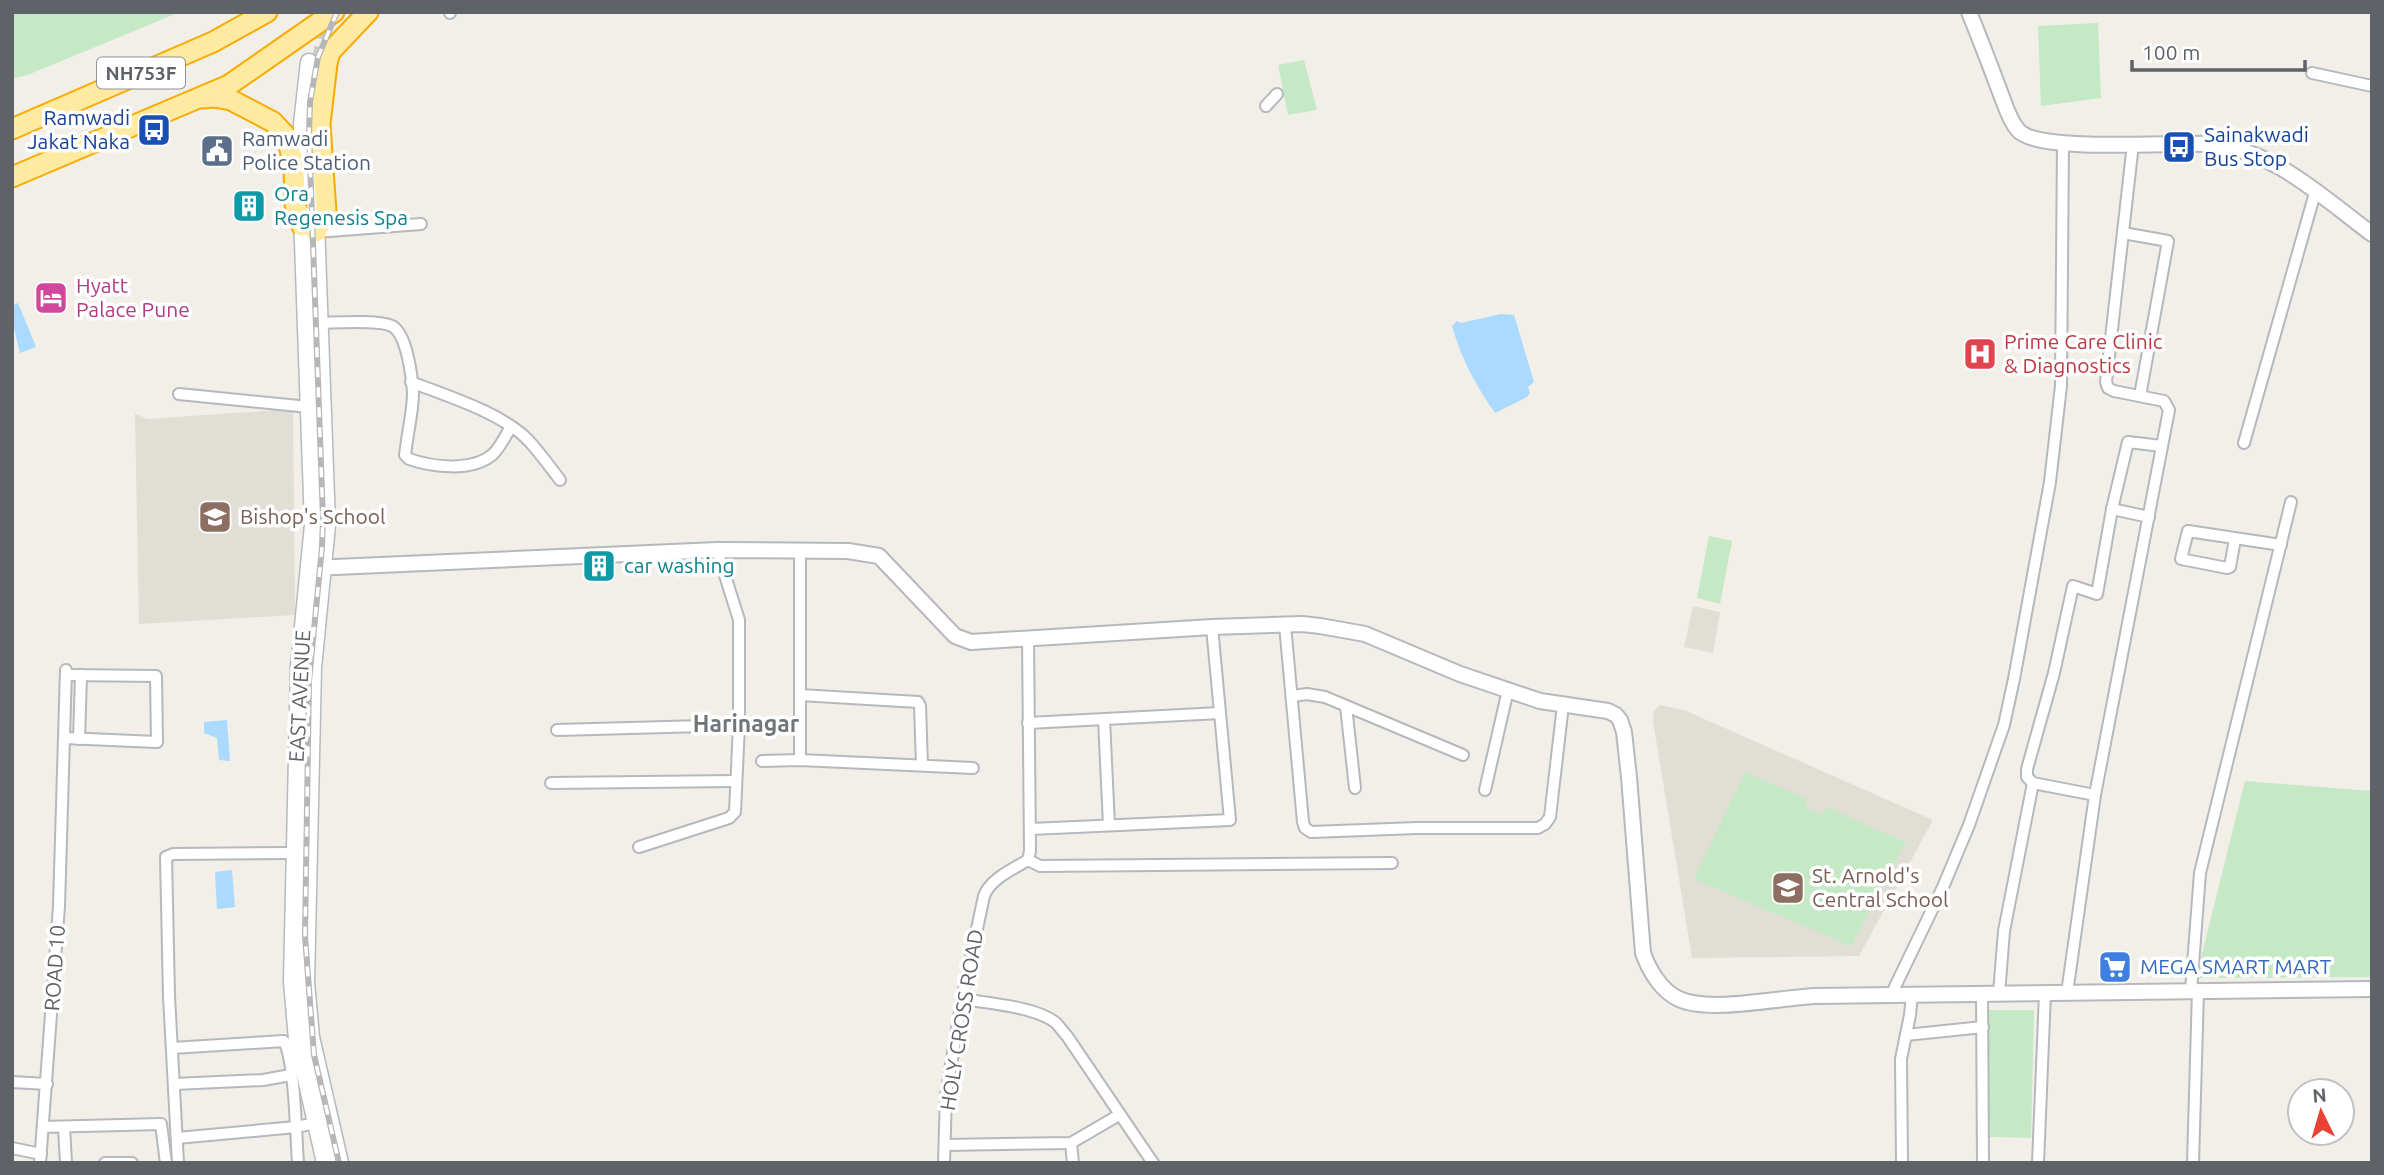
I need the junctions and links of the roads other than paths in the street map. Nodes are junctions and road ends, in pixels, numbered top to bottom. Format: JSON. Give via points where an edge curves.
{"nodes":[{"id":1,"x":267,"y":12,"type":"edge"},
{"id":2,"x":334,"y":12,"type":"edge"},
{"id":3,"x":368,"y":12,"type":"edge"},
{"id":4,"x":1969,"y":12,"type":"edge"},
{"id":5,"x":314,"y":62,"type":"tunnel mouth"},
{"id":6,"x":2312,"y":73,"type":"dead end"},
{"id":7,"x":2372,"y":86,"type":"edge"},
{"id":8,"x":1277,"y":94,"type":"dead end"},
{"id":9,"x":199,"y":98,"type":"junction"},
{"id":10,"x":1266,"y":106,"type":"dead end"},
{"id":11,"x":12,"y":130,"type":"edge"},
{"id":12,"x":2063,"y":143,"type":"junction"},
{"id":13,"x":2133,"y":144,"type":"junction"},
{"id":14,"x":12,"y":177,"type":"edge"},
{"id":15,"x":2315,"y":193,"type":"junction"},
{"id":16,"x":421,"y":224,"type":"dead end"},
{"id":17,"x":307,"y":230,"type":"junction"},
{"id":18,"x":2123,"y":233,"type":"junction"},
{"id":19,"x":2372,"y":234,"type":"edge"},
{"id":20,"x":313,"y":323,"type":"junction"},
{"id":21,"x":411,"y":382,"type":"junction"},
{"id":22,"x":179,"y":394,"type":"dead end"},
{"id":23,"x":2140,"y":397,"type":"junction"},
{"id":24,"x":309,"y":407,"type":"junction"},
{"id":25,"x":511,"y":427,"type":"junction"},
{"id":26,"x":2244,"y":443,"type":"dead end"},
{"id":27,"x":2162,"y":446,"type":"junction"},
{"id":28,"x":560,"y":480,"type":"dead end"},
{"id":29,"x":2291,"y":502,"type":"dead end"},
{"id":30,"x":2112,"y":509,"type":"junction"},
{"id":31,"x":2149,"y":517,"type":"junction"},
{"id":32,"x":2235,"y":539,"type":"junction"},
{"id":33,"x":2281,"y":545,"type":"junction"},
{"id":34,"x":717,"y":550,"type":"junction"},
{"id":35,"x":800,"y":551,"type":"junction"},
{"id":36,"x":317,"y":568,"type":"junction"},
{"id":37,"x":1285,"y":625,"type":"junction"},
{"id":38,"x":1212,"y":627,"type":"junction"},
{"id":39,"x":1028,"y":637,"type":"junction"},
{"id":40,"x":81,"y":675,"type":"junction"},
{"id":41,"x":1508,"y":690,"type":"junction"},
{"id":42,"x":800,"y":695,"type":"junction"},
{"id":43,"x":1292,"y":696,"type":"junction"},
{"id":44,"x":1563,"y":705,"type":"junction"},
{"id":45,"x":1346,"y":706,"type":"junction"},
{"id":46,"x":1220,"y":713,"type":"junction"},
{"id":47,"x":1104,"y":719,"type":"junction"},
{"id":48,"x":1028,"y":723,"type":"junction"},
{"id":49,"x":739,"y":725,"type":"junction"},
{"id":50,"x":557,"y":730,"type":"dead end"},
{"id":51,"x":64,"y":738,"type":"junction"},
{"id":52,"x":79,"y":739,"type":"junction"},
{"id":53,"x":1463,"y":755,"type":"dead end"},
{"id":54,"x":800,"y":760,"type":"junction"},
{"id":55,"x":762,"y":761,"type":"dead end"},
{"id":56,"x":922,"y":765,"type":"junction"},
{"id":57,"x":973,"y":768,"type":"dead end"},
{"id":58,"x":735,"y":781,"type":"junction"},
{"id":59,"x":551,"y":783,"type":"dead end"},
{"id":60,"x":2033,"y":783,"type":"junction"},
{"id":61,"x":1355,"y":788,"type":"dead end"},
{"id":62,"x":1485,"y":790,"type":"dead end"},
{"id":63,"x":2095,"y":795,"type":"junction"},
{"id":64,"x":1109,"y":825,"type":"junction"},
{"id":65,"x":1031,"y":829,"type":"junction"},
{"id":66,"x":639,"y":847,"type":"dead end"},
{"id":67,"x":294,"y":853,"type":"junction"},
{"id":68,"x":1028,"y":859,"type":"junction"},
{"id":69,"x":1392,"y":863,"type":"dead end"},
{"id":70,"x":2372,"y":989,"type":"edge"},
{"id":71,"x":2194,"y":991,"type":"junction"},
{"id":72,"x":2045,"y":993,"type":"junction"},
{"id":73,"x":2067,"y":993,"type":"junction"},
{"id":74,"x":1982,"y":994,"type":"junction"},
{"id":75,"x":1999,"y":994,"type":"junction"},
{"id":76,"x":1891,"y":995,"type":"junction"},
{"id":77,"x":1912,"y":995,"type":"junction"},
{"id":78,"x":962,"y":999,"type":"junction"},
{"id":79,"x":1983,"y":1027,"type":"junction"},
{"id":80,"x":1906,"y":1035,"type":"junction"},
{"id":81,"x":172,"y":1048,"type":"junction"},
{"id":82,"x":291,"y":1075,"type":"junction"},
{"id":83,"x":12,"y":1082,"type":"edge"},
{"id":84,"x":47,"y":1084,"type":"junction"},
{"id":85,"x":174,"y":1084,"type":"junction"},
{"id":86,"x":1119,"y":1115,"type":"junction"},
{"id":87,"x":323,"y":1122,"type":"junction"},
{"id":88,"x":43,"y":1127,"type":"junction"},
{"id":89,"x":64,"y":1127,"type":"junction"},
{"id":90,"x":296,"y":1127,"type":"junction"},
{"id":91,"x":177,"y":1138,"type":"junction"},
{"id":92,"x":1071,"y":1143,"type":"junction"},
{"id":93,"x":945,"y":1145,"type":"junction"},
{"id":94,"x":12,"y":1148,"type":"edge"},
{"id":95,"x":41,"y":1158,"type":"edge"},
{"id":96,"x":66,"y":1163,"type":"edge"},
{"id":97,"x":105,"y":1163,"type":"edge"},
{"id":98,"x":132,"y":1163,"type":"edge"},
{"id":99,"x":166,"y":1163,"type":"edge"},
{"id":100,"x":178,"y":1163,"type":"edge"},
{"id":101,"x":298,"y":1163,"type":"edge"},
{"id":102,"x":325,"y":1163,"type":"edge"},
{"id":103,"x":340,"y":1163,"type":"edge"},
{"id":104,"x":944,"y":1163,"type":"edge"},
{"id":105,"x":1073,"y":1163,"type":"edge"},
{"id":106,"x":1153,"y":1163,"type":"edge"},
{"id":107,"x":1902,"y":1163,"type":"edge"},
{"id":108,"x":1983,"y":1163,"type":"edge"},
{"id":109,"x":2038,"y":1163,"type":"edge"},
{"id":110,"x":2193,"y":1163,"type":"edge"}],
"edges":[{"from":1,"to":11,"type":"highway","number":"NH753F","via":[[213,42]]},
{"from":2,"to":9,"type":"highway","number":"NH753F","via":[[229,85]]},
{"from":3,"to":17,"type":"highway","via":[[330,52],[320,124],[326,212]]},
{"from":4,"to":12,"type":"street","via":[[2019,131],[2042,142]]},
{"from":5,"to":17,"type":"main road","name":"EAST AVENUE"},
{"from":6,"to":7,"type":"street"},
{"from":8,"to":10,"type":"street"},
{"from":9,"to":14,"type":"highway","number":"NH753F"},
{"from":9,"to":17,"type":"highway","via":[[231,100],[273,122],[287,137],[295,204]]},
{"from":12,"to":13,"type":"street"},
{"from":12,"to":76,"type":"street","via":[[2061,386],[2050,482],[2014,679],[2004,725],[1969,825]]},
{"from":13,"to":15,"type":"street","via":[[2233,147],[2274,163]]},
{"from":13,"to":18,"type":"street"},
{"from":15,"to":19,"type":"street"},
{"from":15,"to":26,"type":"street"},
{"from":16,"to":17,"type":"street"},
{"from":17,"to":20,"type":"main road","name":"EAST AVENUE"},
{"from":18,"to":23,"type":"street","via":[[2106,382],[2114,391]]},
{"from":18,"to":23,"type":"street","via":[[2168,242]]},
{"from":20,"to":21,"type":"street","via":[[393,327],[405,345]]},
{"from":20,"to":24,"type":"main road","name":"EAST AVENUE"},
{"from":20,"to":36,"type":"main road","name":"EAST AVENUE","via":[[327,525]]},
{"from":21,"to":25,"type":"street"},
{"from":21,"to":25,"type":"street","via":[[405,455],[409,459],[476,464],[493,454]]},
{"from":22,"to":24,"type":"street"},
{"from":23,"to":27,"type":"street","via":[[2168,405]]},
{"from":24,"to":36,"type":"main road","name":"EAST AVENUE"},
{"from":25,"to":28,"type":"street","via":[[528,440]]},
{"from":27,"to":30,"type":"street","via":[[2128,442]]},
{"from":27,"to":31,"type":"street"},
{"from":29,"to":33,"type":"street"},
{"from":30,"to":31,"type":"street"},
{"from":30,"to":60,"type":"street","via":[[2097,594],[2073,586],[2027,769]]},
{"from":31,"to":63,"type":"street"},
{"from":32,"to":32,"type":"street","via":[[2188,531],[2181,558],[2227,568]]},
{"from":32,"to":33,"type":"street"},
{"from":33,"to":71,"type":"street","via":[[2200,873]]},
{"from":34,"to":35,"type":"street"},
{"from":34,"to":36,"type":"street"},
{"from":34,"to":49,"type":"street","via":[[739,620]]},
{"from":35,"to":39,"type":"street","via":[[879,555],[962,641]]},
{"from":35,"to":42,"type":"street"},
{"from":36,"to":67,"type":"main road","name":"EAST AVENUE","via":[[299,667]]},
{"from":36,"to":87,"type":"main road","name":"EAST AVENUE","via":[[306,982]]},
{"from":37,"to":38,"type":"street"},
{"from":37,"to":41,"type":"street","via":[[1320,625],[1364,634]]},
{"from":37,"to":43,"type":"street"},
{"from":38,"to":39,"type":"street"},
{"from":38,"to":46,"type":"street"},
{"from":39,"to":48,"type":"street"},
{"from":40,"to":51,"type":"street","name":"ROAD 10","via":[[66,673]]},
{"from":40,"to":52,"type":"street"},
{"from":40,"to":52,"type":"street","via":[[156,676],[157,742]]},
{"from":41,"to":44,"type":"street"},
{"from":41,"to":62,"type":"street"},
{"from":42,"to":54,"type":"street"},
{"from":42,"to":56,"type":"street","via":[[918,702]]},
{"from":43,"to":44,"type":"street","via":[[1303,822],[1305,828],[1319,833],[1538,828],[1550,817]]},
{"from":43,"to":45,"type":"street","via":[[1315,695]]},
{"from":44,"to":76,"type":"street","via":[[1608,711],[1620,720],[1643,953],[1665,989],[1676,998],[1706,1004]]},
{"from":45,"to":53,"type":"street"},
{"from":45,"to":61,"type":"street"},
{"from":46,"to":47,"type":"street"},
{"from":46,"to":64,"type":"street","via":[[1230,820]]},
{"from":47,"to":48,"type":"street"},
{"from":47,"to":64,"type":"street"},
{"from":48,"to":65,"type":"street"},
{"from":49,"to":50,"type":"street"},
{"from":49,"to":58,"type":"street"},
{"from":51,"to":52,"type":"street"},
{"from":51,"to":84,"type":"street","name":"ROAD 10"},
{"from":54,"to":55,"type":"street"},
{"from":54,"to":56,"type":"street"},
{"from":56,"to":57,"type":"street"},
{"from":58,"to":59,"type":"street"},
{"from":58,"to":66,"type":"street","via":[[733,816]]},
{"from":60,"to":63,"type":"street"},
{"from":60,"to":75,"type":"street","via":[[2004,931]]},
{"from":63,"to":73,"type":"street"},
{"from":64,"to":65,"type":"street"},
{"from":65,"to":68,"type":"street"},
{"from":67,"to":81,"type":"street","via":[[166,857]]},
{"from":67,"to":87,"type":"main road","name":"EAST AVENUE","via":[[294,1013],[297,1039]]},
{"from":68,"to":69,"type":"street","via":[[1040,866]]},
{"from":68,"to":78,"type":"street","name":"HOLY CROSS ROAD","via":[[986,888]]},
{"from":70,"to":71,"type":"street"},
{"from":71,"to":73,"type":"street"},
{"from":71,"to":110,"type":"street"},
{"from":72,"to":73,"type":"street"},
{"from":72,"to":75,"type":"street"},
{"from":72,"to":109,"type":"street"},
{"from":74,"to":75,"type":"street"},
{"from":74,"to":77,"type":"street"},
{"from":74,"to":79,"type":"street"},
{"from":76,"to":77,"type":"street"},
{"from":77,"to":80,"type":"street"},
{"from":78,"to":86,"type":"street","via":[[1055,1022]]},
{"from":78,"to":93,"type":"street","name":"HOLY CROSS ROAD","via":[[946,1095]]},
{"from":79,"to":80,"type":"street"},
{"from":79,"to":108,"type":"street"},
{"from":80,"to":107,"type":"street","via":[[1901,1059]]},
{"from":81,"to":82,"type":"street","via":[[284,1041]]},
{"from":81,"to":85,"type":"street"},
{"from":82,"to":85,"type":"street"},
{"from":82,"to":90,"type":"street"},
{"from":83,"to":84,"type":"street"},
{"from":84,"to":88,"type":"street","name":"ROAD 10"},
{"from":85,"to":91,"type":"street"},
{"from":86,"to":92,"type":"street"},
{"from":86,"to":106,"type":"street"},
{"from":87,"to":90,"type":"street"},
{"from":87,"to":102,"type":"main road","name":"EAST AVENUE"},
{"from":87,"to":103,"type":"main road","name":"EAST AVENUE"},
{"from":88,"to":89,"type":"street"},
{"from":88,"to":95,"type":"street","name":"ROAD 10"},
{"from":89,"to":96,"type":"street"},
{"from":89,"to":99,"type":"street","via":[[161,1124]]},
{"from":90,"to":91,"type":"street"},
{"from":90,"to":101,"type":"street"},
{"from":91,"to":100,"type":"street"},
{"from":92,"to":93,"type":"street"},
{"from":92,"to":105,"type":"street"},
{"from":93,"to":104,"type":"street","name":"HOLY CROSS ROAD"},
{"from":94,"to":95,"type":"street"},
{"from":97,"to":98,"type":"street"}]}
